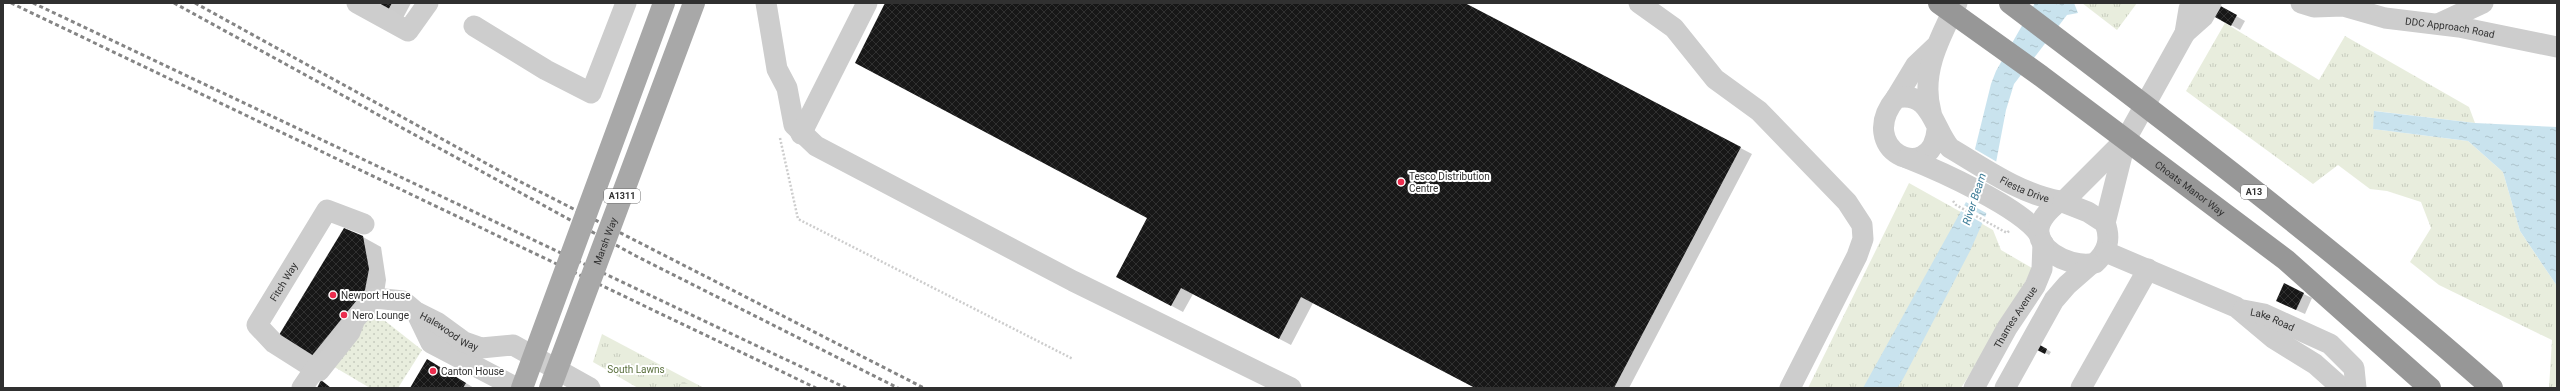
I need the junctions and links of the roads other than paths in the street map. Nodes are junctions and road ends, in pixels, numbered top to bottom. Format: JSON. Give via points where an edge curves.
{"nodes":[{"id":1,"x":357,"y":3,"type":"edge"},
{"id":2,"x":428,"y":3,"type":"edge"},
{"id":3,"x":626,"y":3,"type":"edge"},
{"id":4,"x":664,"y":3,"type":"edge"},
{"id":5,"x":694,"y":3,"type":"edge"},
{"id":6,"x":766,"y":3,"type":"edge"},
{"id":7,"x":775,"y":3,"type":"edge"},
{"id":8,"x":867,"y":3,"type":"edge"},
{"id":9,"x":1639,"y":3,"type":"edge"},
{"id":10,"x":1939,"y":3,"type":"edge"},
{"id":11,"x":1957,"y":3,"type":"edge"},
{"id":12,"x":2010,"y":3,"type":"edge"},
{"id":13,"x":2192,"y":3,"type":"edge"},
{"id":14,"x":2211,"y":3,"type":"edge"},
{"id":15,"x":2301,"y":3,"type":"edge"},
{"id":16,"x":2483,"y":3,"type":"edge"},
{"id":17,"x":2348,"y":5,"type":"edge"},
{"id":18,"x":2438,"y":24,"type":"junction"},
{"id":19,"x":474,"y":26,"type":"dead end"},
{"id":20,"x":2184,"y":33,"type":"junction"},
{"id":21,"x":1935,"y":47,"type":"junction"},
{"id":22,"x":2557,"y":47,"type":"edge"},
{"id":23,"x":787,"y":88,"type":"junction"},
{"id":24,"x":1896,"y":98,"type":"junction"},
{"id":25,"x":1934,"y":121,"type":"junction"},
{"id":26,"x":791,"y":131,"type":"junction"},
{"id":27,"x":2126,"y":139,"type":"junction"},
{"id":28,"x":1907,"y":158,"type":"junction"},
{"id":29,"x":2062,"y":201,"type":"junction"},
{"id":30,"x":2105,"y":223,"type":"junction"},
{"id":31,"x":364,"y":224,"type":"dead end"},
{"id":32,"x":2041,"y":238,"type":"junction"},
{"id":33,"x":2098,"y":258,"type":"junction"},
{"id":34,"x":2148,"y":269,"type":"junction"},
{"id":35,"x":2035,"y":286,"type":"junction"},
{"id":36,"x":2054,"y":300,"type":"junction"},
{"id":37,"x":2239,"y":309,"type":"junction"},
{"id":38,"x":416,"y":312,"type":"junction"},
{"id":39,"x":2024,"y":326,"type":"junction"},
{"id":40,"x":315,"y":369,"type":"junction"},
{"id":41,"x":1989,"y":387,"type":"edge"},
{"id":42,"x":302,"y":388,"type":"edge"},
{"id":43,"x":517,"y":388,"type":"edge"},
{"id":44,"x":522,"y":388,"type":"edge"},
{"id":45,"x":550,"y":388,"type":"edge"},
{"id":46,"x":590,"y":388,"type":"edge"},
{"id":47,"x":1292,"y":388,"type":"edge"},
{"id":48,"x":1790,"y":388,"type":"edge"},
{"id":49,"x":2081,"y":388,"type":"edge"},
{"id":50,"x":2342,"y":388,"type":"edge"},
{"id":51,"x":2356,"y":388,"type":"edge"},
{"id":52,"x":2430,"y":388,"type":"edge"},
{"id":53,"x":2492,"y":388,"type":"edge"}],
"edges":[{"from":1,"to":2,"type":"street","via":[[408,31]]},
{"from":3,"to":19,"type":"street","via":[[591,93],[552,74]]},
{"from":4,"to":44,"type":"main road","number":"A1311","bridge":true},
{"from":5,"to":45,"type":"main road","name":"Marsh Way","number":"A1311","bridge":true},
{"from":6,"to":23,"type":"street","via":[[777,69]]},
{"from":7,"to":23,"type":"street","via":[[789,67]]},
{"from":8,"to":26,"type":"street"},
{"from":9,"to":48,"type":"street","via":[[1674,28],[1715,79],[1759,111],[1847,202],[1862,225],[1863,239],[1857,256]]},
{"from":10,"to":52,"type":"highway","name":"Choats Manor Way","bridge":true,"via":[[2041,76],[2286,260]]},
{"from":11,"to":21,"type":"street","name":"Fiesta Drive"},
{"from":12,"to":53,"type":"highway","number":"A13","bridge":true,"via":[[2114,81],[2310,236],[2436,338]]},
{"from":13,"to":20,"type":"street","via":[[2188,9]]},
{"from":14,"to":20,"type":"street","via":[[2203,18]]},
{"from":15,"to":17,"type":"street","name":"DDC Approach Road","via":[[2314,7]]},
{"from":16,"to":18,"type":"street"},
{"from":17,"to":18,"type":"street","name":"DDC Approach Road","via":[[2385,18]]},
{"from":18,"to":22,"type":"street","name":"DDC Approach Road"},
{"from":20,"to":27,"type":"street"},
{"from":21,"to":24,"type":"street","name":"Fiesta Drive","via":[[1916,65]]},
{"from":21,"to":25,"type":"street","name":"Fiesta Drive","via":[[1927,91]]},
{"from":23,"to":26,"type":"street"},
{"from":24,"to":25,"type":"street","via":[[1904,96],[1919,100]]},
{"from":24,"to":28,"type":"street","via":[[1883,120],[1882,130],[1888,144]]},
{"from":25,"to":28,"type":"street","via":[[1936,143],[1922,158]]},
{"from":25,"to":29,"type":"street","name":"Fiesta Drive","via":[[1950,148],[2022,189]]},
{"from":26,"to":47,"type":"street","via":[[1066,277]]},
{"from":27,"to":29,"type":"street"},
{"from":27,"to":30,"type":"street"},
{"from":28,"to":32,"type":"street","via":[[1939,170],[2008,208],[2026,219]]},
{"from":29,"to":30,"type":"street","via":[[2088,212]]},
{"from":29,"to":32,"type":"street","via":[[2045,216]]},
{"from":30,"to":33,"type":"street","via":[[2108,234]]},
{"from":31,"to":40,"type":"street","name":"Fitch Way","via":[[327,210],[257,325],[274,343]]},
{"from":32,"to":33,"type":"street","via":[[2052,253],[2069,262]]},
{"from":32,"to":35,"type":"street","name":"Thames Avenue","via":[[2042,269]]},
{"from":33,"to":34,"type":"street"},
{"from":33,"to":36,"type":"street"},
{"from":34,"to":37,"type":"street"},
{"from":34,"to":49,"type":"street"},
{"from":35,"to":39,"type":"street"},
{"from":35,"to":41,"type":"street","name":"Thames Avenue","via":[[2007,328]]},
{"from":36,"to":39,"type":"street"},
{"from":36,"to":41,"type":"street"},
{"from":37,"to":50,"type":"street","name":"Lake Road","via":[[2273,338],[2315,364]]},
{"from":37,"to":51,"type":"street","name":"Lake Road","via":[[2264,314],[2330,344],[2354,368]]},
{"from":38,"to":40,"type":"street","name":"Halewood Way","via":[[403,301],[375,298],[355,319],[350,332],[318,371]]},
{"from":38,"to":43,"type":"street","via":[[431,343]]},
{"from":38,"to":46,"type":"street","name":"Halewood Way","via":[[438,323],[464,342],[481,348],[513,344]]},
{"from":39,"to":41,"type":"street"},
{"from":40,"to":42,"type":"street","name":"Halewood Way"}]}
